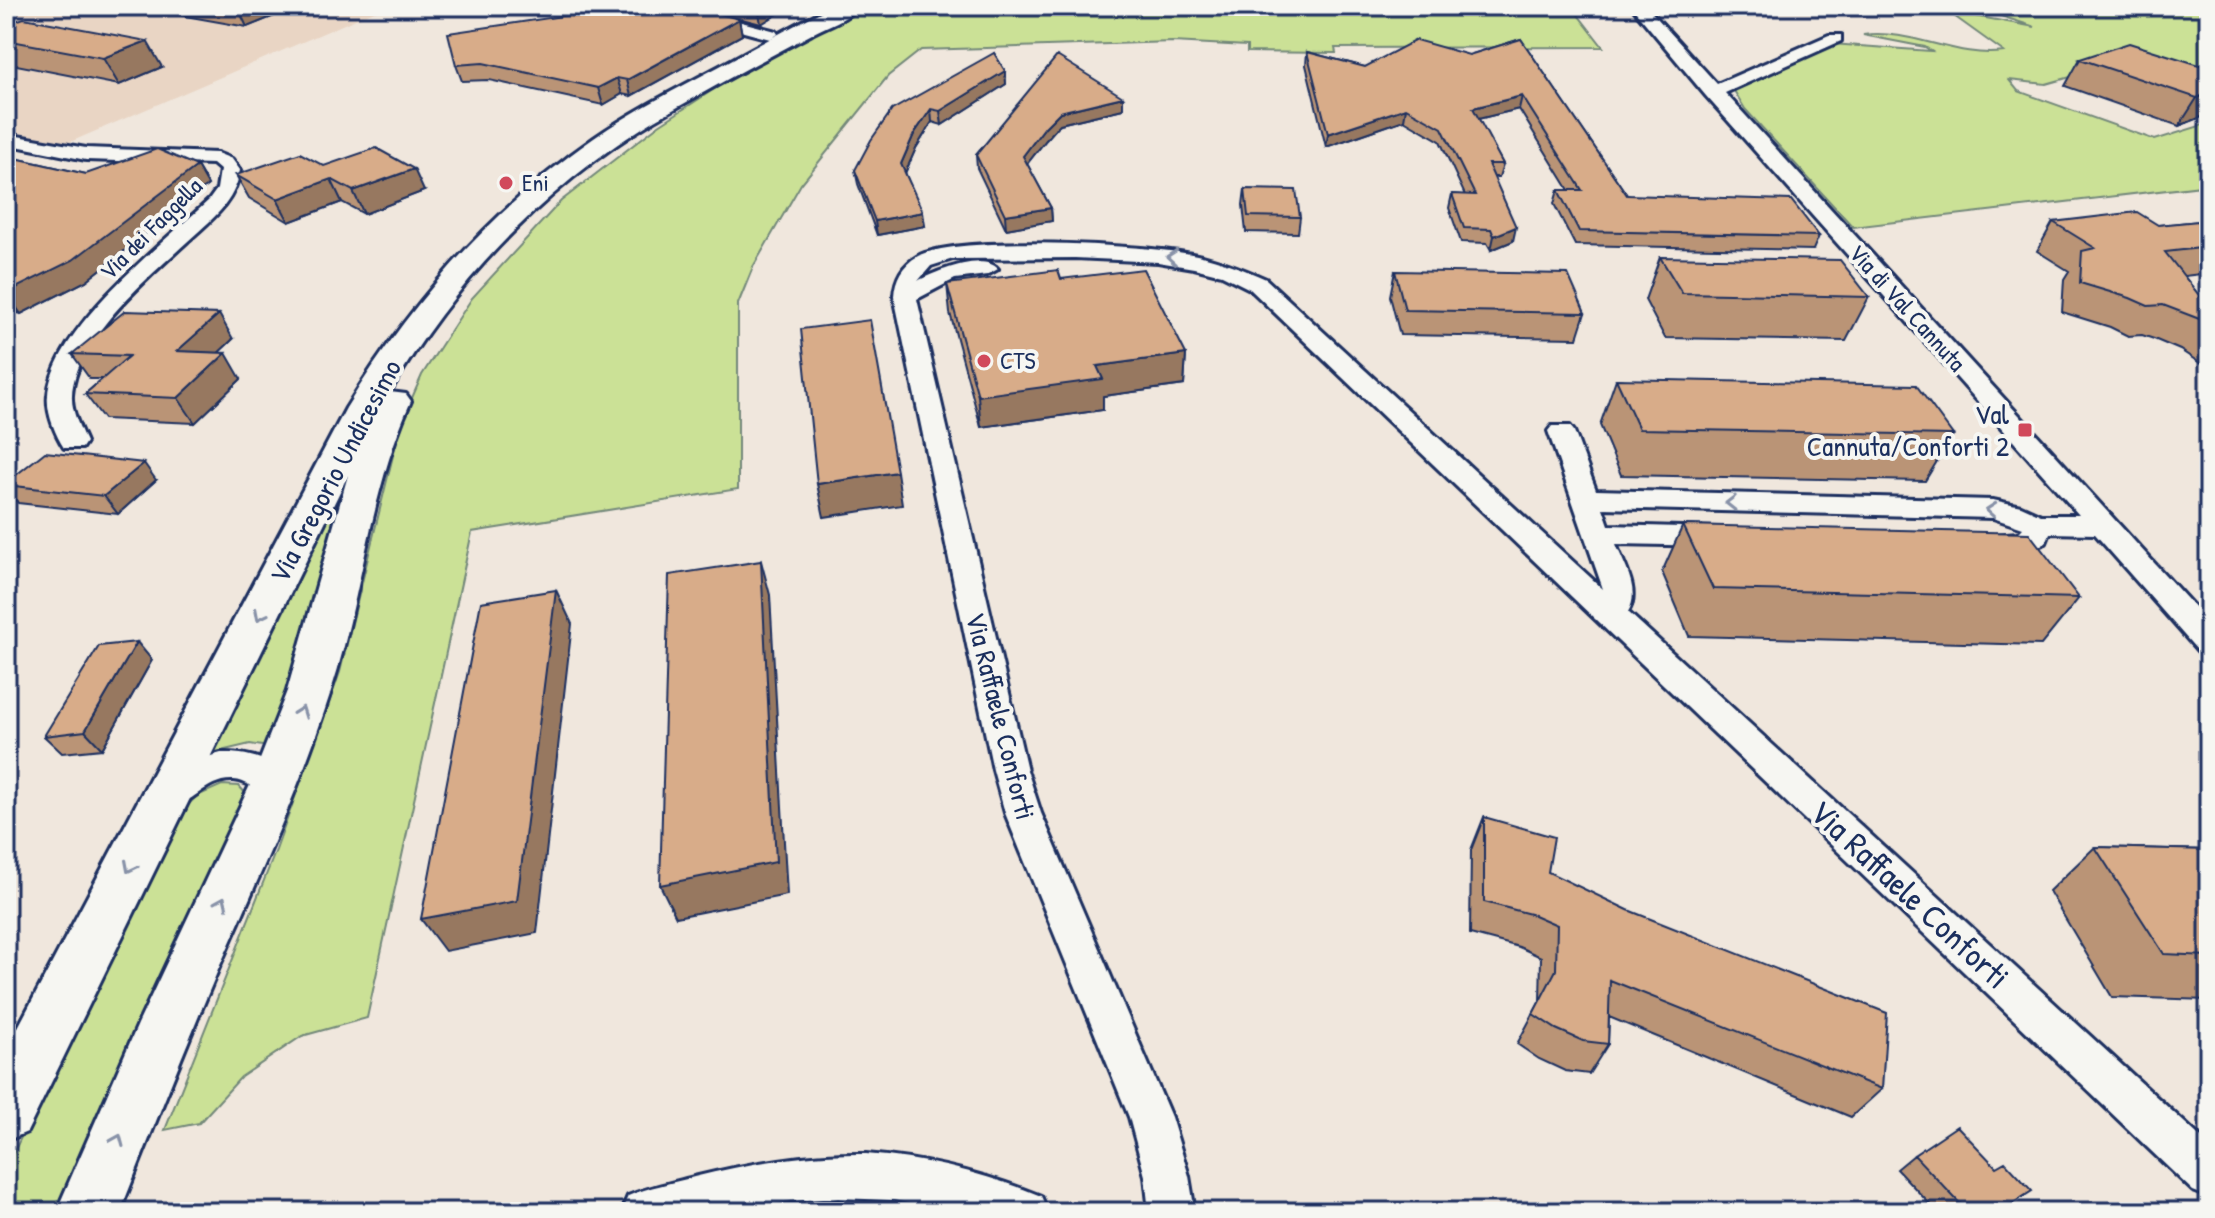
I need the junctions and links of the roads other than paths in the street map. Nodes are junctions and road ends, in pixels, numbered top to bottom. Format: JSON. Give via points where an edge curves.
{"nodes":[{"id":1,"x":663,"y":6,"type":"edge"},
{"id":2,"x":848,"y":6,"type":"edge"},
{"id":3,"x":1638,"y":6,"type":"edge"},
{"id":4,"x":770,"y":34,"type":"dead end"},
{"id":5,"x":1835,"y":38,"type":"dead end"},
{"id":6,"x":715,"y":78,"type":"junction"},
{"id":7,"x":1712,"y":92,"type":"junction"},
{"id":8,"x":6,"y":139,"type":"edge"},
{"id":9,"x":1561,"y":431,"type":"dead end"},
{"id":10,"x":73,"y":442,"type":"dead end"},
{"id":11,"x":1586,"y":499,"type":"junction"},
{"id":12,"x":2037,"y":524,"type":"junction"},
{"id":13,"x":2102,"y":525,"type":"junction"},
{"id":14,"x":1599,"y":534,"type":"junction"},
{"id":15,"x":1746,"y":538,"type":"edge"},
{"id":16,"x":1966,"y":542,"type":"edge"},
{"id":17,"x":1610,"y":613,"type":"junction"},
{"id":18,"x":2209,"y":643,"type":"edge"},
{"id":19,"x":274,"y":785,"type":"junction"},
{"id":20,"x":166,"y":798,"type":"junction"},
{"id":21,"x":6,"y":1111,"type":"edge"},
{"id":22,"x":2209,"y":1175,"type":"edge"},
{"id":23,"x":88,"y":1212,"type":"edge"},
{"id":24,"x":644,"y":1212,"type":"edge"},
{"id":25,"x":1025,"y":1212,"type":"edge"},
{"id":26,"x":1172,"y":1212,"type":"edge"}],
"edges":[{"from":1,"to":4,"type":"street"},
{"from":2,"to":6,"type":"street","name":"Via Gregorio Undicesimo"},
{"from":3,"to":7,"type":"street","name":"Via di Val Cannuta"},
{"from":5,"to":7,"type":"street"},
{"from":19,"to":6,"type":"street","name":"Via Gregorio Undicesimo","one_way":true,"via":[[309,691],[380,430],[426,346],[484,269],[541,210]]},
{"from":6,"to":20,"type":"street","name":"Via Gregorio Undicesimo","one_way":true,"via":[[624,129],[533,198],[423,317],[363,408]]},
{"from":7,"to":13,"type":"street","name":"Via di Val Cannuta"},
{"from":8,"to":10,"type":"street","name":"Via dei Faggella","via":[[86,154],[217,159],[230,170],[223,196],[102,313],[76,348],[60,395]]},
{"from":9,"to":11,"type":"street"},
{"from":12,"to":11,"type":"street","one_way":true,"via":[[1993,509]]},
{"from":11,"to":14,"type":"street"},
{"from":12,"to":13,"type":"street"},
{"from":12,"to":16,"type":"street","via":[[2036,536],[2022,542]]},
{"from":13,"to":18,"type":"street","name":"Via di Val Cannuta"},
{"from":14,"to":15,"type":"street"},
{"from":14,"to":17,"type":"street","via":[[1619,595]]},
{"from":17,"to":22,"type":"street","name":"Via Raffaele Conforti"},
{"from":17,"to":26,"type":"street","name":"Via Raffaele Conforti","via":[[1289,314],[1258,295],[1165,274],[976,269],[941,276],[905,296],[1016,793],[1150,1117]]},
{"from":19,"to":20,"type":"street","name":"Via Gregorio Undicesimo","via":[[257,771],[234,764],[196,774]]},
{"from":23,"to":19,"type":"street","name":"Via Gregorio Undicesimo","one_way":true},
{"from":20,"to":21,"type":"street","name":"Via Gregorio Undicesimo","one_way":true},
{"from":24,"to":25,"type":"street","via":[[785,1180],[859,1175],[934,1184]]}]}
